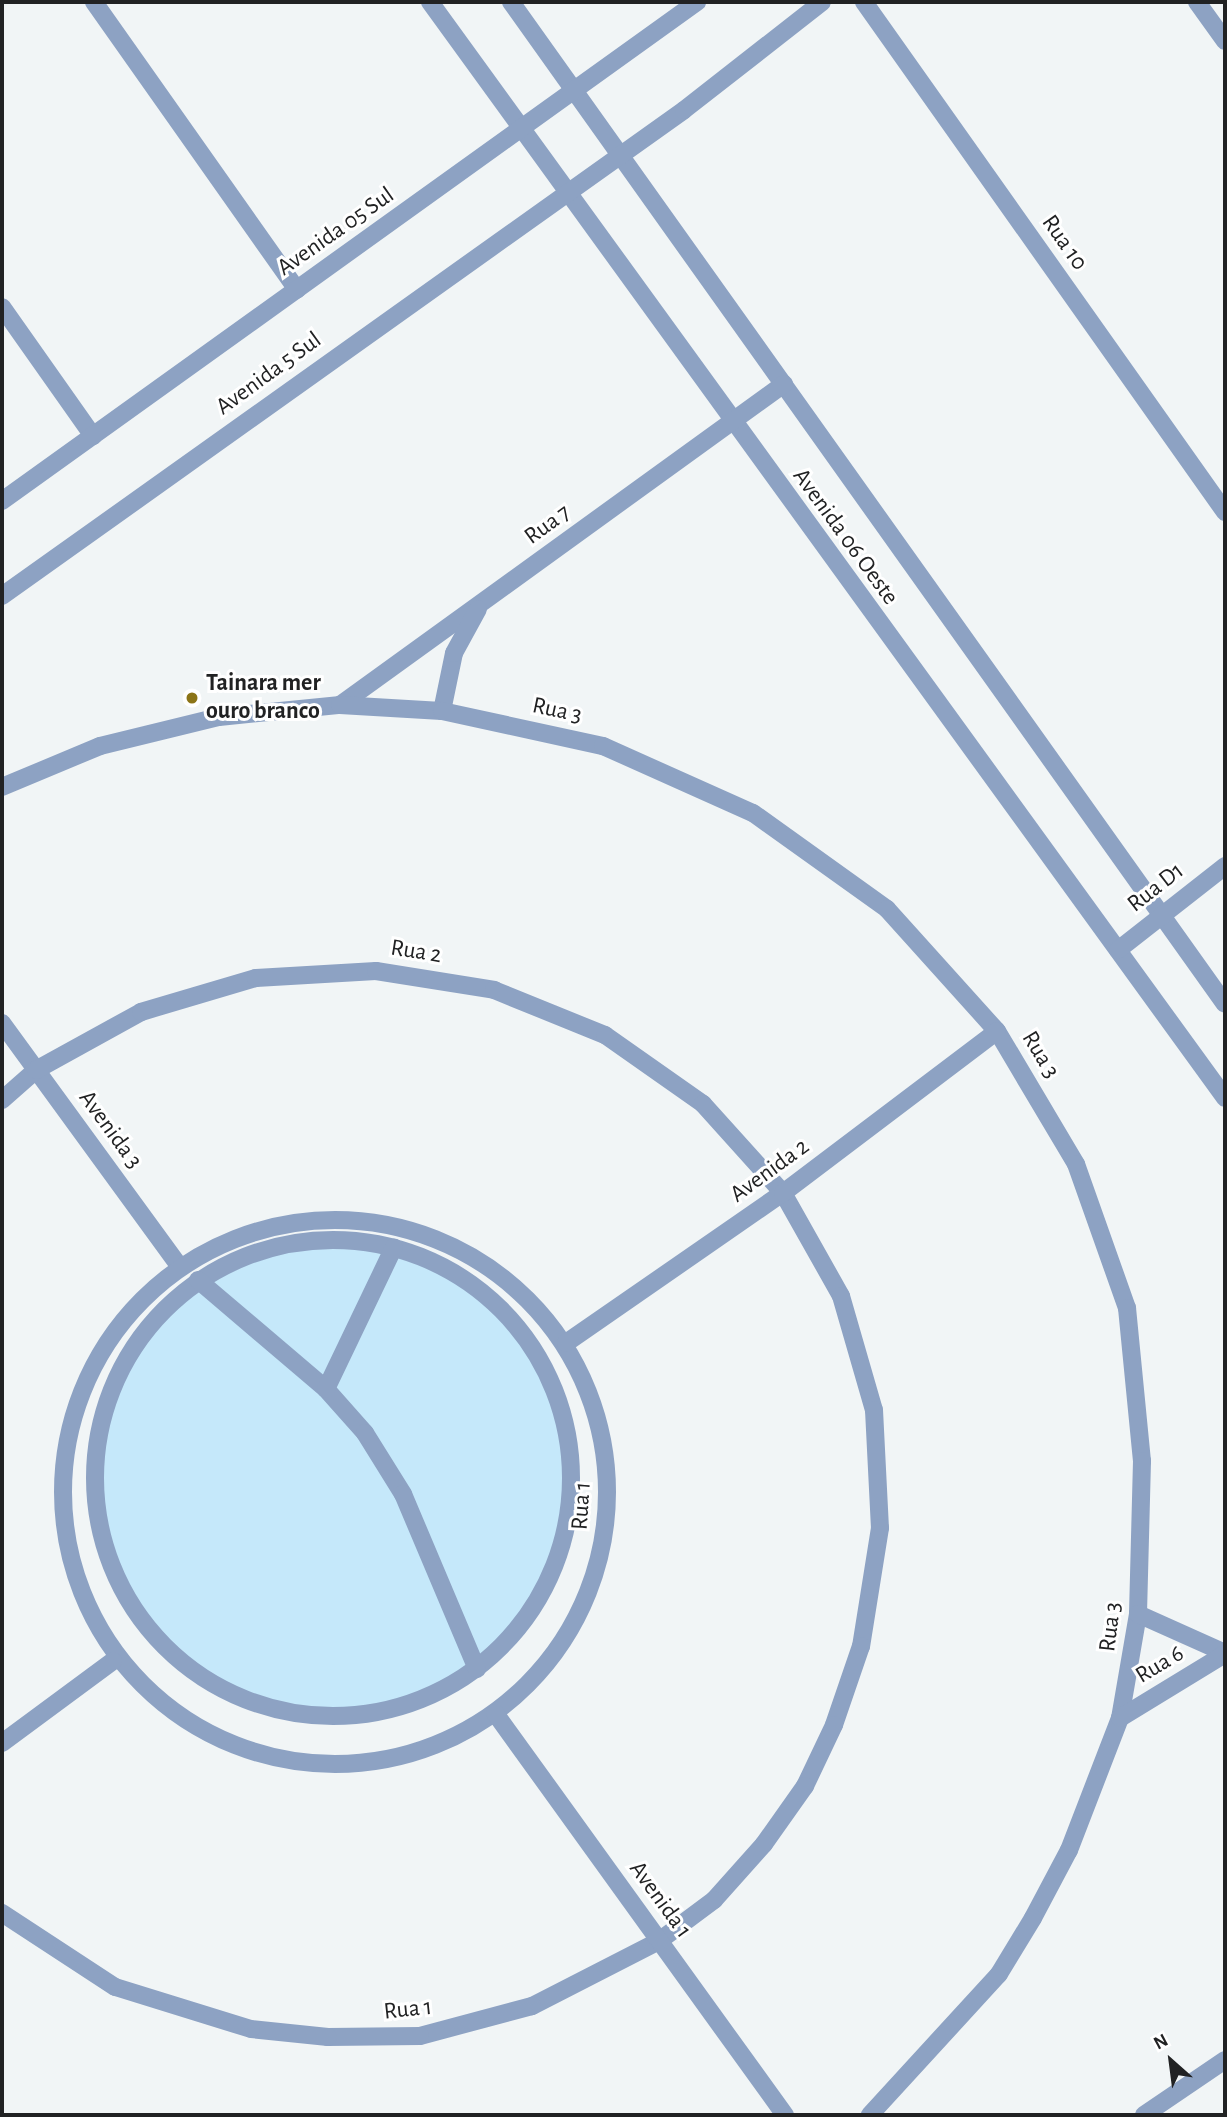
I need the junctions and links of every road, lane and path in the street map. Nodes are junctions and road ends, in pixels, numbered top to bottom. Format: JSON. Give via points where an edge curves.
{"nodes":[{"id":1,"x":94,"y":2,"type":"edge"},
{"id":2,"x":430,"y":2,"type":"edge"},
{"id":3,"x":511,"y":2,"type":"edge"},
{"id":4,"x":697,"y":2,"type":"edge"},
{"id":5,"x":822,"y":2,"type":"edge"},
{"id":6,"x":863,"y":2,"type":"edge"},
{"id":7,"x":1198,"y":2,"type":"edge"},
{"id":8,"x":1225,"y":41,"type":"edge"},
{"id":9,"x":575,"y":91,"type":"junction"},
{"id":10,"x":522,"y":130,"type":"junction"},
{"id":11,"x":620,"y":153,"type":"junction"},
{"id":12,"x":565,"y":191,"type":"junction"},
{"id":13,"x":297,"y":290,"type":"junction"},
{"id":14,"x":2,"y":307,"type":"edge"},
{"id":15,"x":784,"y":384,"type":"junction"},
{"id":16,"x":731,"y":422,"type":"junction"},
{"id":17,"x":93,"y":436,"type":"junction"},
{"id":18,"x":2,"y":501,"type":"edge"},
{"id":19,"x":1225,"y":512,"type":"edge"},
{"id":20,"x":2,"y":596,"type":"edge"},
{"id":21,"x":480,"y":606,"type":"junction"},
{"id":22,"x":340,"y":705,"type":"junction"},
{"id":23,"x":442,"y":711,"type":"junction"},
{"id":24,"x":2,"y":787,"type":"edge"},
{"id":25,"x":1225,"y":866,"type":"edge"},
{"id":26,"x":1160,"y":914,"type":"junction"},
{"id":27,"x":1118,"y":950,"type":"junction"},
{"id":28,"x":1225,"y":1004,"type":"edge"},
{"id":29,"x":2,"y":1023,"type":"edge"},
{"id":30,"x":997,"y":1031,"type":"junction"},
{"id":31,"x":36,"y":1070,"type":"junction"},
{"id":32,"x":1225,"y":1098,"type":"edge"},
{"id":33,"x":2,"y":1100,"type":"edge"},
{"id":34,"x":783,"y":1193,"type":"junction"},
{"id":35,"x":394,"y":1247,"type":"junction"},
{"id":36,"x":180,"y":1267,"type":"junction"},
{"id":37,"x":198,"y":1280,"type":"junction"},
{"id":38,"x":566,"y":1343,"type":"junction"},
{"id":39,"x":326,"y":1389,"type":"junction"},
{"id":40,"x":1138,"y":1614,"type":"junction"},
{"id":41,"x":1225,"y":1653,"type":"edge"},
{"id":42,"x":113,"y":1661,"type":"junction"},
{"id":43,"x":477,"y":1669,"type":"junction"},
{"id":44,"x":495,"y":1713,"type":"junction"},
{"id":45,"x":1120,"y":1718,"type":"junction"},
{"id":46,"x":2,"y":1743,"type":"edge"},
{"id":47,"x":2,"y":1913,"type":"edge"},
{"id":48,"x":659,"y":1941,"type":"junction"},
{"id":49,"x":1225,"y":2060,"type":"edge"},
{"id":50,"x":785,"y":2115,"type":"edge"},
{"id":51,"x":870,"y":2115,"type":"edge"},
{"id":52,"x":1144,"y":2115,"type":"edge"}],
"edges":[{"from":1,"to":13,"type":"street"},
{"from":2,"to":10,"type":"street","name":"Avenida 06 Oeste"},
{"from":3,"to":9,"type":"street","name":"Avenida 06 Oeste"},
{"from":4,"to":9,"type":"street","name":"Avenida 05 Sul"},
{"from":5,"to":11,"type":"street"},
{"from":6,"to":19,"type":"street","name":"Rua 10"},
{"from":7,"to":8,"type":"street"},
{"from":9,"to":10,"type":"street","name":"Avenida 05 Sul"},
{"from":9,"to":11,"type":"street","name":"Avenida 06 Oeste"},
{"from":10,"to":12,"type":"street","name":"Avenida 06 Oeste"},
{"from":10,"to":13,"type":"street","name":"Avenida 05 Sul"},
{"from":11,"to":12,"type":"street"},
{"from":11,"to":15,"type":"street","name":"Avenida 06 Oeste"},
{"from":12,"to":16,"type":"street","name":"Avenida 06 Oeste"},
{"from":12,"to":20,"type":"street","name":"Avenida 5 Sul"},
{"from":13,"to":17,"type":"street","name":"Avenida 05 Sul"},
{"from":14,"to":17,"type":"street"},
{"from":15,"to":16,"type":"street","name":"Rua 7"},
{"from":15,"to":26,"type":"street","name":"Avenida 06 Oeste"},
{"from":16,"to":21,"type":"street","name":"Rua 7"},
{"from":16,"to":27,"type":"street","name":"Avenida 06 Oeste"},
{"from":17,"to":18,"type":"street","name":"Avenida 05 Sul"},
{"from":21,"to":22,"type":"street","name":"Rua 7"},
{"from":21,"to":23,"type":"street","via":[[454,653]]},
{"from":22,"to":23,"type":"street","name":"Rua 3"},
{"from":22,"to":24,"type":"street","name":"Rua 3","via":[[205,720],[100,746]]},
{"from":23,"to":30,"type":"street","name":"Rua 3","via":[[603,746],[754,813],[887,909]]},
{"from":25,"to":26,"type":"street","name":"Rua D1"},
{"from":26,"to":27,"type":"street","name":"Rua D1"},
{"from":26,"to":28,"type":"street","name":"Avenida 06 Oeste"},
{"from":27,"to":32,"type":"street","name":"Avenida 06 Oeste"},
{"from":29,"to":31,"type":"street","name":"Avenida 3"},
{"from":30,"to":34,"type":"street","name":"Avenida 2"},
{"from":30,"to":40,"type":"street","name":"Rua 3","via":[[1076,1164],[1127,1308],[1142,1461]]},
{"from":31,"to":33,"type":"street","name":"Rua 2"},
{"from":31,"to":34,"type":"street","name":"Rua 2","via":[[141,1012],[257,978],[376,971],[481,988],[605,1035],[703,1104]]},
{"from":31,"to":36,"type":"street","name":"Avenida 3"},
{"from":34,"to":38,"type":"street","name":"Avenida 2"},
{"from":34,"to":48,"type":"street","name":"Rua 1","via":[[841,1296],[874,1410],[880,1528],[861,1646],[805,1786],[714,1900]]},
{"from":35,"to":37,"type":"street","via":[[359,1240],[298,1244],[229,1263]]},
{"from":35,"to":39,"type":"street"},
{"from":35,"to":43,"type":"street","via":[[474,1284],[533,1342],[559,1394],[569,1442],[569,1504],[552,1581],[512,1635]]},
{"from":36,"to":38,"type":"street","name":"Rua 1","via":[[260,1229],[346,1218],[407,1230],[432,1235],[508,1278]]},
{"from":36,"to":42,"type":"street","name":"Rua 1","via":[[120,1324],[78,1396],[61,1477],[70,1566]]},
{"from":37,"to":39,"type":"street"},
{"from":37,"to":43,"type":"street","via":[[113,1370],[100,1434],[95,1496],[110,1566],[133,1613],[170,1656],[222,1692],[317,1718],[407,1704]]},
{"from":38,"to":44,"type":"street","name":"Rua 1","via":[[599,1419],[610,1478],[604,1546],[582,1610],[545,1667]]},
{"from":39,"to":43,"type":"street","via":[[365,1433],[404,1494]]},
{"from":40,"to":41,"type":"street"},
{"from":40,"to":45,"type":"street","name":"Rua 3"},
{"from":41,"to":45,"type":"street","name":"Rua 6"},
{"from":42,"to":44,"type":"street","name":"Rua 1","via":[[168,1710],[245,1751],[331,1766],[417,1753]]},
{"from":42,"to":46,"type":"street"},
{"from":44,"to":48,"type":"street","name":"Avenida 1"},
{"from":45,"to":51,"type":"street","name":"Rua 3","via":[[1069,1850],[999,1974]]},
{"from":47,"to":48,"type":"street","name":"Rua 1","via":[[115,1987],[251,2029],[328,2037],[420,2036],[477,2025],[532,2006]]},
{"from":48,"to":50,"type":"street","name":"Avenida 1"},
{"from":49,"to":52,"type":"street"}]}
